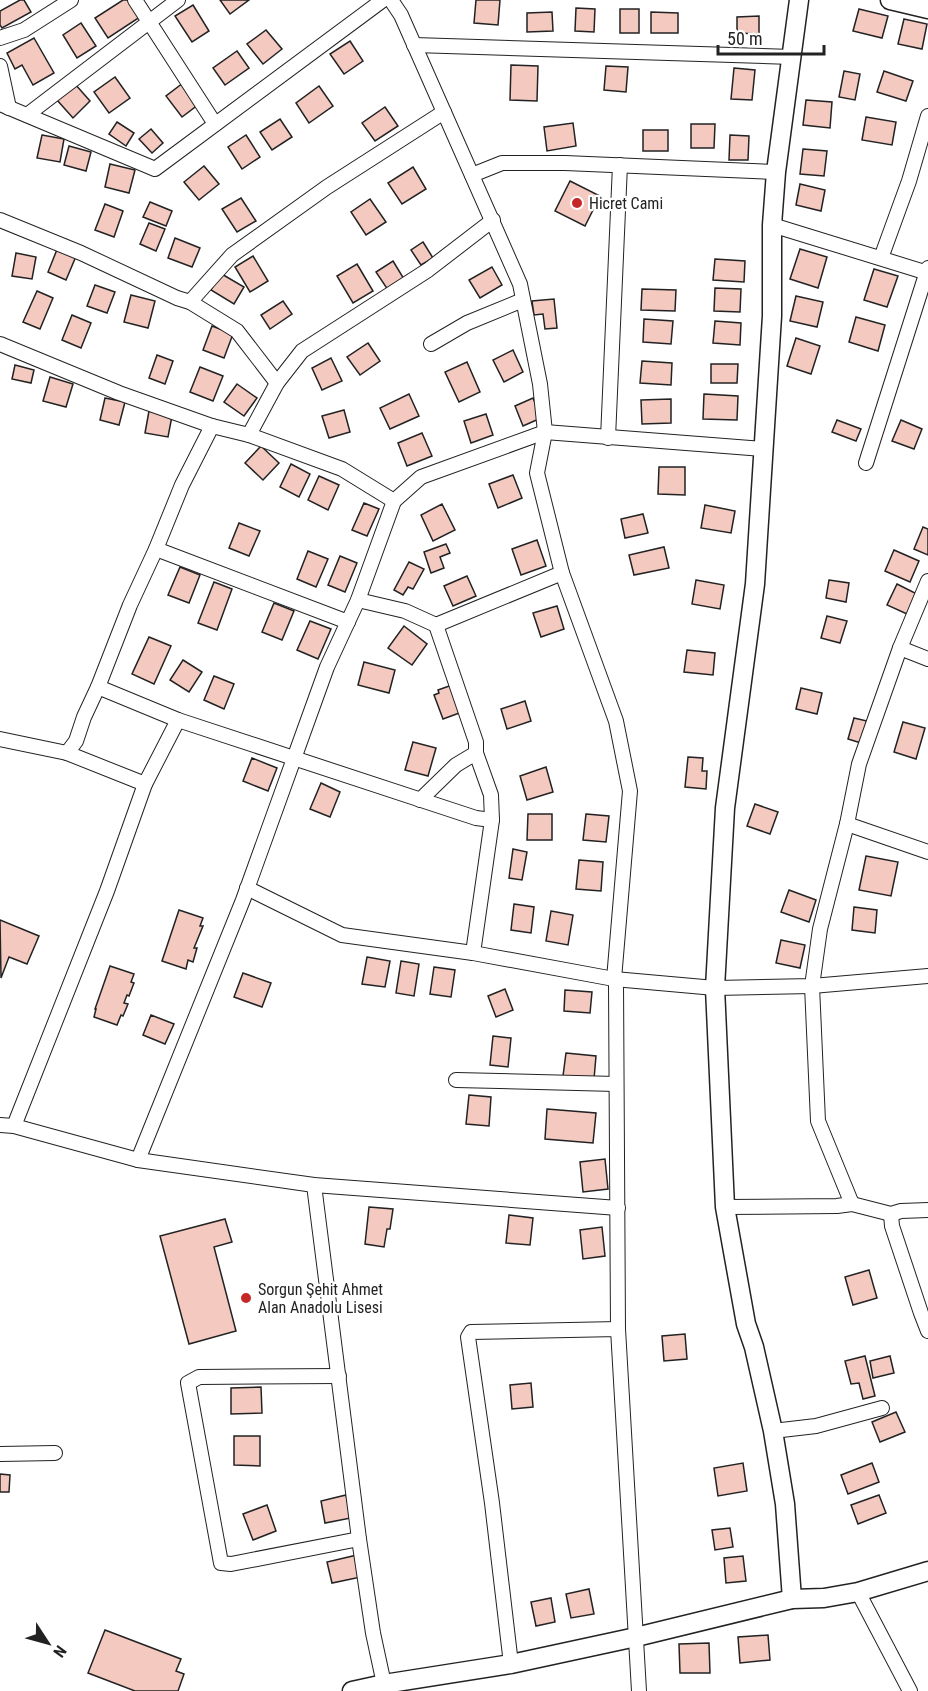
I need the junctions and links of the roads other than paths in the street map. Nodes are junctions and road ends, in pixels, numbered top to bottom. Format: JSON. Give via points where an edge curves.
{"nodes":[{"id":1,"x":71,"y":0,"type":"edge"},
{"id":2,"x":135,"y":0,"type":"edge"},
{"id":3,"x":178,"y":0,"type":"edge"},
{"id":4,"x":383,"y":0,"type":"edge"},
{"id":5,"x":392,"y":0,"type":"edge"},
{"id":6,"x":799,"y":0,"type":"edge"},
{"id":7,"x":892,"y":0,"type":"edge"},
{"id":8,"x":928,"y":9,"type":"edge"},
{"id":9,"x":149,"y":21,"type":"junction"},
{"id":10,"x":0,"y":38,"type":"edge"},
{"id":11,"x":414,"y":45,"type":"junction"},
{"id":12,"x":792,"y":57,"type":"junction"},
{"id":13,"x":0,"y":66,"type":"edge"},
{"id":14,"x":5,"y":106,"type":"edge"},
{"id":15,"x":444,"y":112,"type":"junction"},
{"id":16,"x":27,"y":115,"type":"junction"},
{"id":17,"x":928,"y":116,"type":"edge"},
{"id":18,"x":215,"y":124,"type":"junction"},
{"id":19,"x":620,"y":165,"type":"junction"},
{"id":20,"x":776,"y":172,"type":"junction"},
{"id":21,"x":472,"y":175,"type":"junction"},
{"id":22,"x":0,"y":220,"type":"edge"},
{"id":23,"x":493,"y":220,"type":"junction"},
{"id":24,"x":772,"y":225,"type":"junction"},
{"id":25,"x":880,"y":258,"type":"junction"},
{"id":26,"x":928,"y":271,"type":"edge"},
{"id":27,"x":523,"y":300,"type":"junction"},
{"id":28,"x":190,"y":302,"type":"junction"},
{"id":29,"x":431,"y":344,"type":"dead end"},
{"id":30,"x":0,"y":345,"type":"edge"},
{"id":31,"x":277,"y":383,"type":"junction"},
{"id":32,"x":212,"y":426,"type":"junction"},
{"id":33,"x":545,"y":432,"type":"junction"},
{"id":34,"x":249,"y":435,"type":"junction"},
{"id":35,"x":608,"y":438,"type":"junction"},
{"id":36,"x":763,"y":449,"type":"junction"},
{"id":37,"x":866,"y":463,"type":"dead end"},
{"id":38,"x":394,"y":501,"type":"junction"},
{"id":39,"x":156,"y":549,"type":"junction"},
{"id":40,"x":562,"y":573,"type":"junction"},
{"id":41,"x":928,"y":581,"type":"edge"},
{"id":42,"x":358,"y":600,"type":"junction"},
{"id":43,"x":348,"y":622,"type":"junction"},
{"id":44,"x":436,"y":625,"type":"junction"},
{"id":45,"x":900,"y":648,"type":"junction"},
{"id":46,"x":928,"y":659,"type":"edge"},
{"id":47,"x":98,"y":687,"type":"junction"},
{"id":48,"x":178,"y":720,"type":"junction"},
{"id":49,"x":0,"y":739,"type":"edge"},
{"id":50,"x":67,"y":753,"type":"junction"},
{"id":51,"x":476,"y":753,"type":"junction"},
{"id":52,"x":294,"y":759,"type":"junction"},
{"id":53,"x":145,"y":784,"type":"junction"},
{"id":54,"x":420,"y":800,"type":"junction"},
{"id":55,"x":492,"y":820,"type":"junction"},
{"id":56,"x":847,"y":824,"type":"junction"},
{"id":57,"x":928,"y":852,"type":"edge"},
{"id":58,"x":247,"y":888,"type":"junction"},
{"id":59,"x":472,"y":953,"type":"junction"},
{"id":60,"x":928,"y":976,"type":"edge"},
{"id":61,"x":614,"y":979,"type":"junction"},
{"id":62,"x":812,"y":986,"type":"junction"},
{"id":63,"x":715,"y":988,"type":"junction"},
{"id":64,"x":456,"y":1080,"type":"dead end"},
{"id":65,"x":616,"y":1084,"type":"junction"},
{"id":66,"x":7,"y":1125,"type":"edge"},
{"id":67,"x":138,"y":1160,"type":"junction"},
{"id":68,"x":314,"y":1185,"type":"junction"},
{"id":69,"x":852,"y":1204,"type":"junction"},
{"id":70,"x":725,"y":1206,"type":"junction"},
{"id":71,"x":618,"y":1208,"type":"junction"},
{"id":72,"x":928,"y":1210,"type":"edge"},
{"id":73,"x":891,"y":1214,"type":"junction"},
{"id":74,"x":618,"y":1329,"type":"junction"},
{"id":75,"x":928,"y":1331,"type":"edge"},
{"id":76,"x":339,"y":1376,"type":"junction"},
{"id":77,"x":882,"y":1408,"type":"dead end"},
{"id":78,"x":773,"y":1431,"type":"junction"},
{"id":79,"x":55,"y":1453,"type":"dead end"},
{"id":80,"x":0,"y":1454,"type":"edge"},
{"id":81,"x":359,"y":1539,"type":"junction"},
{"id":82,"x":928,"y":1571,"type":"edge"},
{"id":83,"x":858,"y":1592,"type":"junction"},
{"id":84,"x":792,"y":1599,"type":"junction"},
{"id":85,"x":636,"y":1637,"type":"junction"},
{"id":86,"x":511,"y":1664,"type":"junction"},
{"id":87,"x":384,"y":1684,"type":"junction"},
{"id":88,"x":352,"y":1691,"type":"edge"},
{"id":89,"x":639,"y":1691,"type":"edge"},
{"id":90,"x":910,"y":1691,"type":"edge"}],
"edges":[{"from":1,"to":10,"type":"street","via":[[24,30]]},
{"from":2,"to":9,"type":"street"},
{"from":3,"to":9,"type":"street"},
{"from":4,"to":18,"type":"street"},
{"from":5,"to":11,"type":"street"},
{"from":6,"to":12,"type":"street"},
{"from":7,"to":8,"type":"street"},
{"from":9,"to":16,"type":"street"},
{"from":9,"to":18,"type":"street"},
{"from":11,"to":12,"type":"street"},
{"from":11,"to":15,"type":"street"},
{"from":12,"to":20,"type":"street"},
{"from":13,"to":14,"type":"street"},
{"from":14,"to":16,"type":"street"},
{"from":15,"to":21,"type":"street"},
{"from":15,"to":28,"type":"street","via":[[327,187],[232,255]]},
{"from":16,"to":18,"type":"street","via":[[155,169]]},
{"from":17,"to":25,"type":"street"},
{"from":19,"to":20,"type":"street"},
{"from":19,"to":21,"type":"street","via":[[501,163]]},
{"from":19,"to":35,"type":"street"},
{"from":20,"to":24,"type":"street"},
{"from":21,"to":23,"type":"street"},
{"from":22,"to":28,"type":"street"},
{"from":23,"to":27,"type":"street"},
{"from":23,"to":31,"type":"street","via":[[428,270],[302,351]]},
{"from":24,"to":25,"type":"street"},
{"from":24,"to":36,"type":"street","via":[[772,316]]},
{"from":25,"to":26,"type":"street"},
{"from":26,"to":37,"type":"street"},
{"from":27,"to":29,"type":"street","via":[[467,323]]},
{"from":27,"to":33,"type":"street"},
{"from":28,"to":31,"type":"street","via":[[237,331]]},
{"from":30,"to":32,"type":"street"},
{"from":31,"to":34,"type":"street"},
{"from":32,"to":34,"type":"street"},
{"from":32,"to":39,"type":"street","via":[[182,484]]},
{"from":33,"to":35,"type":"street"},
{"from":33,"to":38,"type":"street","via":[[421,477]]},
{"from":33,"to":40,"type":"street","via":[[537,473]]},
{"from":34,"to":38,"type":"street","via":[[342,469]]},
{"from":35,"to":36,"type":"street"},
{"from":36,"to":63,"type":"street","via":[[754,584],[725,808]]},
{"from":38,"to":42,"type":"street"},
{"from":39,"to":43,"type":"street"},
{"from":39,"to":47,"type":"street"},
{"from":40,"to":44,"type":"street"},
{"from":40,"to":61,"type":"street","via":[[616,721],[630,791]]},
{"from":41,"to":45,"type":"street"},
{"from":42,"to":43,"type":"street"},
{"from":42,"to":44,"type":"street","via":[[405,611]]},
{"from":43,"to":52,"type":"street","via":[[327,667]]},
{"from":44,"to":51,"type":"street","via":[[476,742]]},
{"from":45,"to":46,"type":"street"},
{"from":45,"to":56,"type":"street","via":[[859,764]]},
{"from":47,"to":48,"type":"street"},
{"from":47,"to":50,"type":"street","via":[[76,741]]},
{"from":48,"to":52,"type":"street"},
{"from":48,"to":53,"type":"street"},
{"from":49,"to":50,"type":"street"},
{"from":50,"to":53,"type":"street"},
{"from":51,"to":54,"type":"street","via":[[456,765]]},
{"from":51,"to":55,"type":"street","via":[[491,795]]},
{"from":52,"to":54,"type":"street"},
{"from":52,"to":58,"type":"street"},
{"from":53,"to":66,"type":"street","via":[[106,891]]},
{"from":54,"to":55,"type":"street"},
{"from":55,"to":59,"type":"street"},
{"from":56,"to":57,"type":"street"},
{"from":56,"to":62,"type":"street","via":[[820,929]]},
{"from":58,"to":59,"type":"street","via":[[342,935]]},
{"from":58,"to":67,"type":"street"},
{"from":59,"to":61,"type":"street"},
{"from":60,"to":62,"type":"street"},
{"from":61,"to":63,"type":"street"},
{"from":61,"to":65,"type":"street"},
{"from":62,"to":63,"type":"street"},
{"from":62,"to":69,"type":"street","via":[[818,1121]]},
{"from":63,"to":70,"type":"street"},
{"from":64,"to":65,"type":"street"},
{"from":65,"to":71,"type":"street"},
{"from":66,"to":67,"type":"street"},
{"from":67,"to":68,"type":"street"},
{"from":68,"to":71,"type":"street"},
{"from":68,"to":76,"type":"street"},
{"from":69,"to":70,"type":"street"},
{"from":69,"to":73,"type":"street"},
{"from":70,"to":78,"type":"street","via":[[746,1324]]},
{"from":71,"to":74,"type":"street"},
{"from":72,"to":73,"type":"street"},
{"from":73,"to":75,"type":"street"},
{"from":74,"to":85,"type":"street"},
{"from":74,"to":86,"type":"street","via":[[471,1332],[468,1337]]},
{"from":76,"to":81,"type":"street"},
{"from":76,"to":81,"type":"street","via":[[199,1377],[188,1383],[221,1563]]},
{"from":77,"to":78,"type":"street","via":[[816,1426]]},
{"from":78,"to":84,"type":"street","via":[[786,1504]]},
{"from":79,"to":80,"type":"street"},
{"from":81,"to":87,"type":"street"},
{"from":82,"to":83,"type":"street"},
{"from":83,"to":84,"type":"street"},
{"from":83,"to":90,"type":"street"},
{"from":84,"to":85,"type":"street"},
{"from":85,"to":86,"type":"street"},
{"from":85,"to":89,"type":"street"},
{"from":86,"to":87,"type":"street"},
{"from":87,"to":88,"type":"street"}]}
